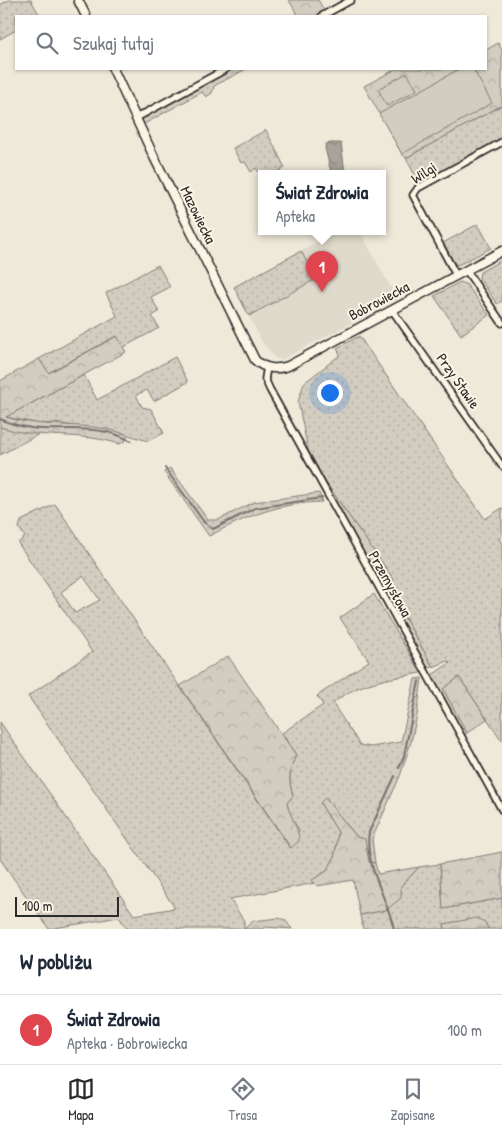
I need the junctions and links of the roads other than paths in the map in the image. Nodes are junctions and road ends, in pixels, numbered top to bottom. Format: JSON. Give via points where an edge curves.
{"nodes":[{"id":1,"x":78,"y":0,"type":"edge"},
{"id":2,"x":351,"y":0,"type":"edge"},
{"id":3,"x":86,"y":15,"type":"edge"},
{"id":4,"x":324,"y":15,"type":"edge"},
{"id":5,"x":113,"y":70,"type":"edge"},
{"id":6,"x":224,"y":70,"type":"edge"},
{"id":7,"x":136,"y":118,"type":"junction"},
{"id":8,"x":502,"y":142,"type":"edge"},
{"id":9,"x":502,"y":251,"type":"edge"},
{"id":10,"x":466,"y":270,"type":"junction"},
{"id":11,"x":456,"y":275,"type":"junction"},
{"id":12,"x":392,"y":310,"type":"junction"},
{"id":13,"x":502,"y":323,"type":"edge"},
{"id":14,"x":267,"y":367,"type":"junction"},
{"id":15,"x":502,"y":466,"type":"edge"},
{"id":16,"x":502,"y":810,"type":"edge"}],
"edges":[{"from":1,"to":3,"type":"street"},
{"from":2,"to":4,"type":"street"},
{"from":5,"to":7,"type":"street","name":"Mazowiecka"},
{"from":6,"to":7,"type":"street"},
{"from":7,"to":14,"type":"street","name":"Mazowiecka","via":[[255,360]]},
{"from":8,"to":11,"type":"street","name":"Wilgi","via":[[418,188],[413,195]]},
{"from":9,"to":10,"type":"street","name":"Bobrowiecka"},
{"from":10,"to":11,"type":"street","name":"Bobrowiecka"},
{"from":10,"to":13,"type":"street"},
{"from":11,"to":12,"type":"street","name":"Bobrowiecka"},
{"from":12,"to":14,"type":"street","name":"Bobrowiecka","via":[[288,366]]},
{"from":12,"to":15,"type":"street","name":"Przy Stawie"},
{"from":14,"to":16,"type":"street","name":"Przemysłowa","via":[[265,379],[270,390]]}]}
